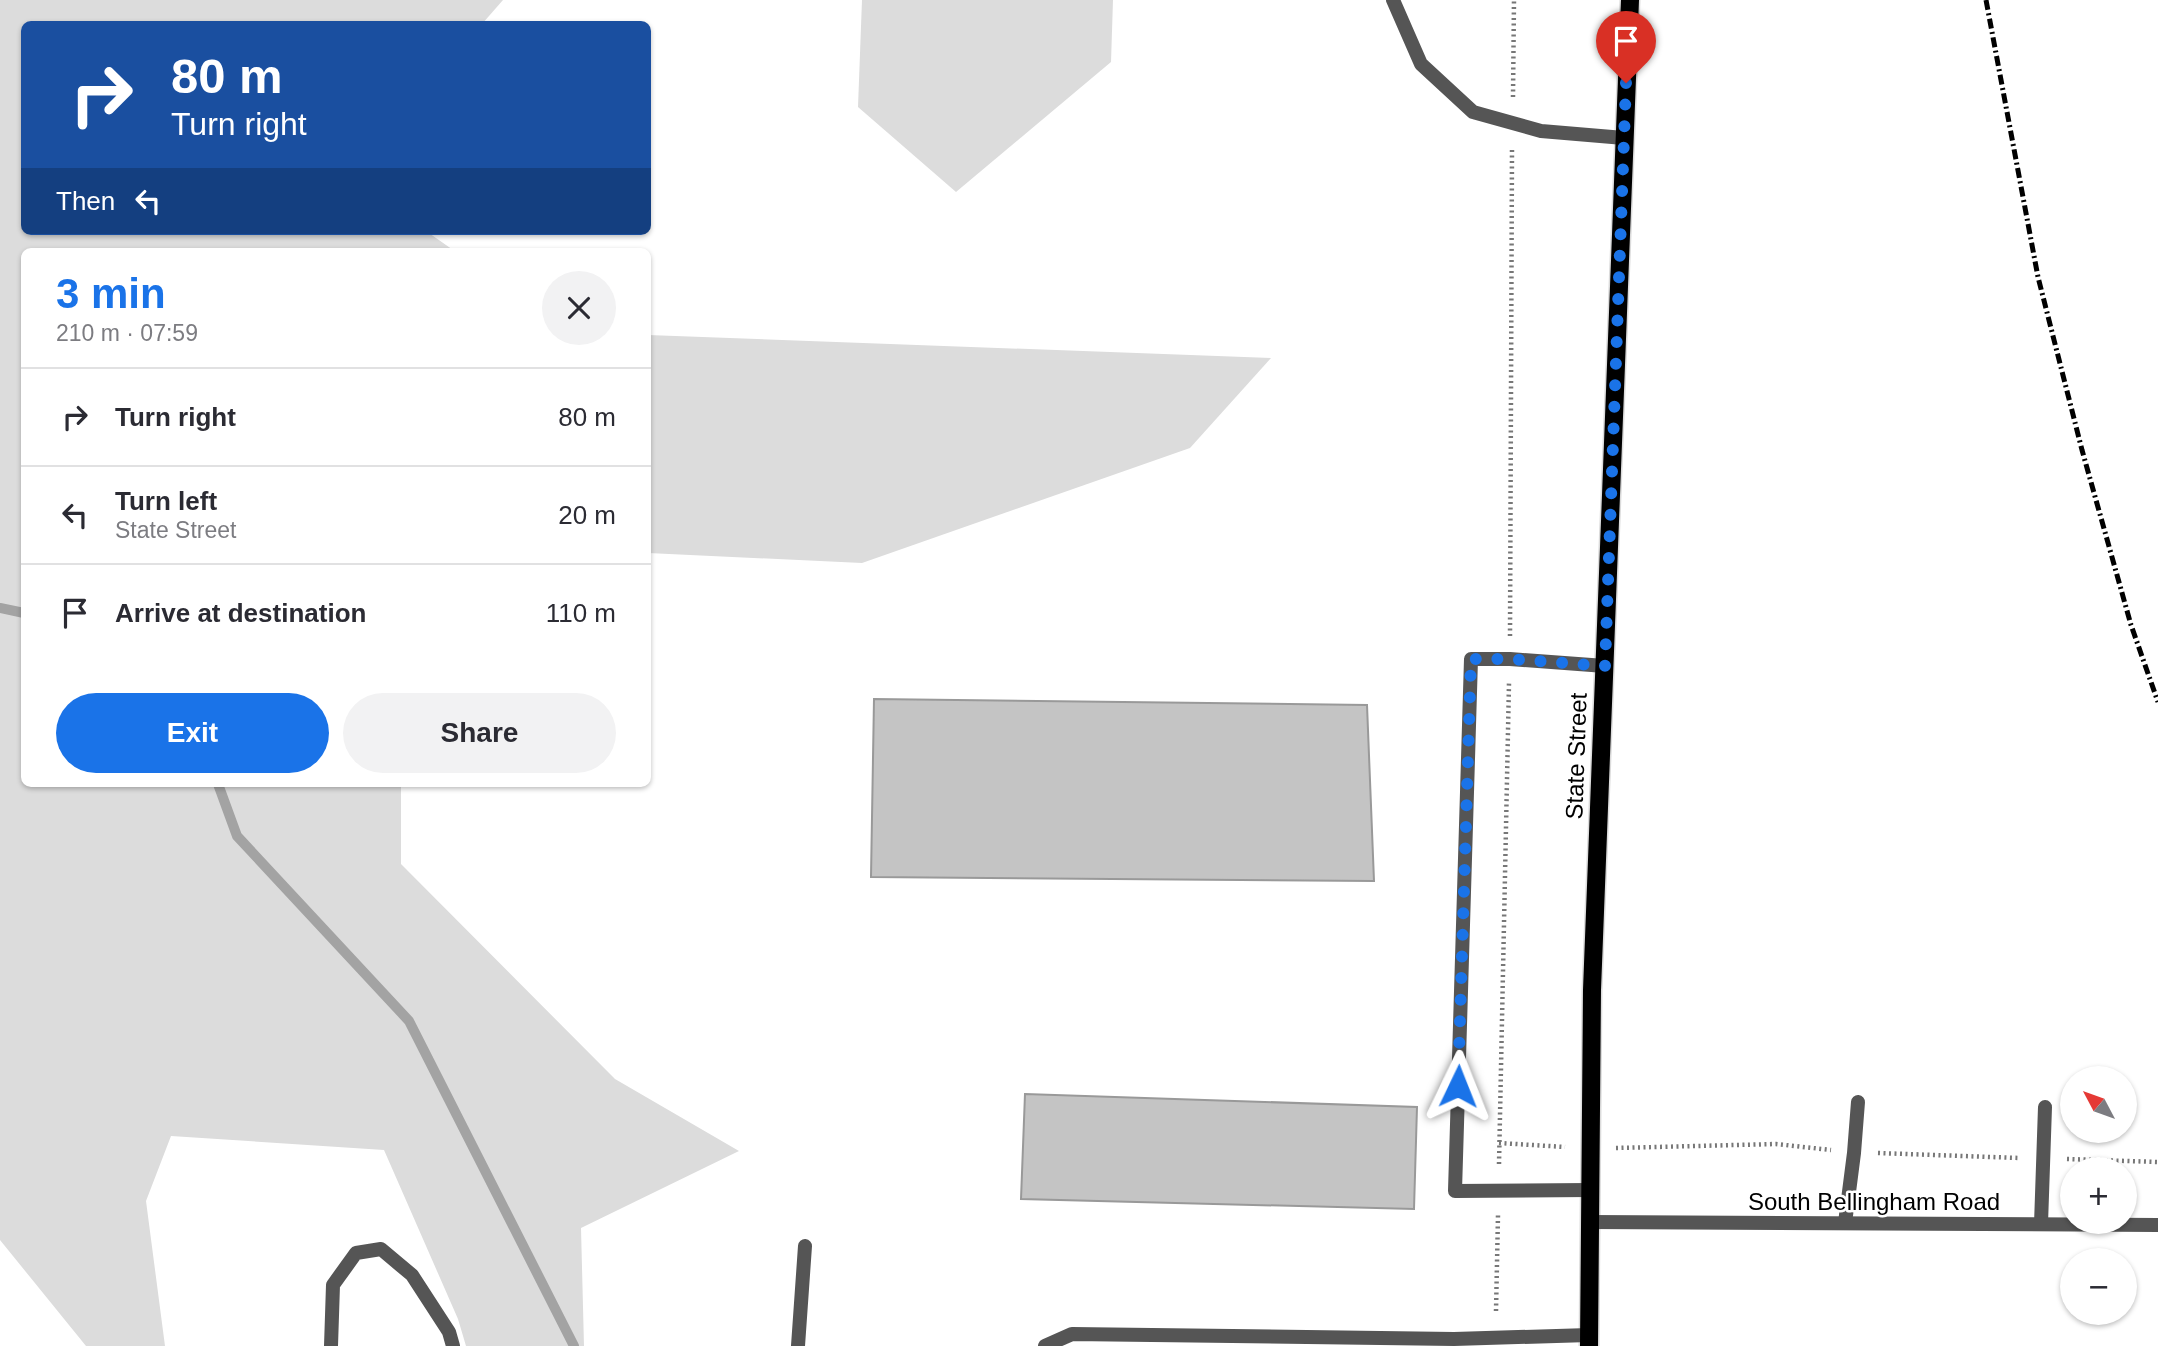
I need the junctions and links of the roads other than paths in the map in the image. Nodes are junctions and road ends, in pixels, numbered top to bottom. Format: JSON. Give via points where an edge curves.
{"nodes":[{"id":1,"x":1393,"y":0,"type":"edge"},
{"id":2,"x":1630,"y":0,"type":"edge"},
{"id":3,"x":1625,"y":138,"type":"junction"},
{"id":4,"x":1605,"y":666,"type":"junction"},
{"id":5,"x":1858,"y":1102,"type":"dead end"},
{"id":6,"x":2045,"y":1107,"type":"dead end"},
{"id":7,"x":1590,"y":1190,"type":"junction"},
{"id":8,"x":1590,"y":1222,"type":"junction"},
{"id":9,"x":1845,"y":1223,"type":"junction"},
{"id":10,"x":2041,"y":1224,"type":"junction"},
{"id":11,"x":2158,"y":1225,"type":"edge"},
{"id":12,"x":805,"y":1246,"type":"dead end"},
{"id":13,"x":1589,"y":1340,"type":"edge"},
{"id":14,"x":331,"y":1346,"type":"edge"},
{"id":15,"x":453,"y":1346,"type":"edge"},
{"id":16,"x":798,"y":1346,"type":"edge"},
{"id":17,"x":1045,"y":1346,"type":"edge"}],
"edges":[{"from":1,"to":3,"type":"street","via":[[1421,64],[1473,112],[1541,131]]},
{"from":2,"to":3,"type":"main road","name":"State Street"},
{"from":3,"to":4,"type":"main road","name":"State Street"},
{"from":4,"to":7,"type":"main road","name":"State Street","via":[[1592,990]]},
{"from":4,"to":7,"type":"street","via":[[1471,659],[1455,1191]]},
{"from":5,"to":9,"type":"street"},
{"from":6,"to":10,"type":"street"},
{"from":7,"to":8,"type":"main road","name":"State Street"},
{"from":8,"to":9,"type":"street","name":"South Bellingham Road"},
{"from":8,"to":13,"type":"main road","name":"State Street"},
{"from":9,"to":10,"type":"street","name":"South Bellingham Road"},
{"from":10,"to":11,"type":"street","name":"South Bellingham Road"},
{"from":12,"to":16,"type":"street"},
{"from":13,"to":17,"type":"street","via":[[1072,1334]]},
{"from":14,"to":15,"type":"street","via":[[333,1285],[356,1253],[381,1250],[412,1275],[449,1332]]}]}
